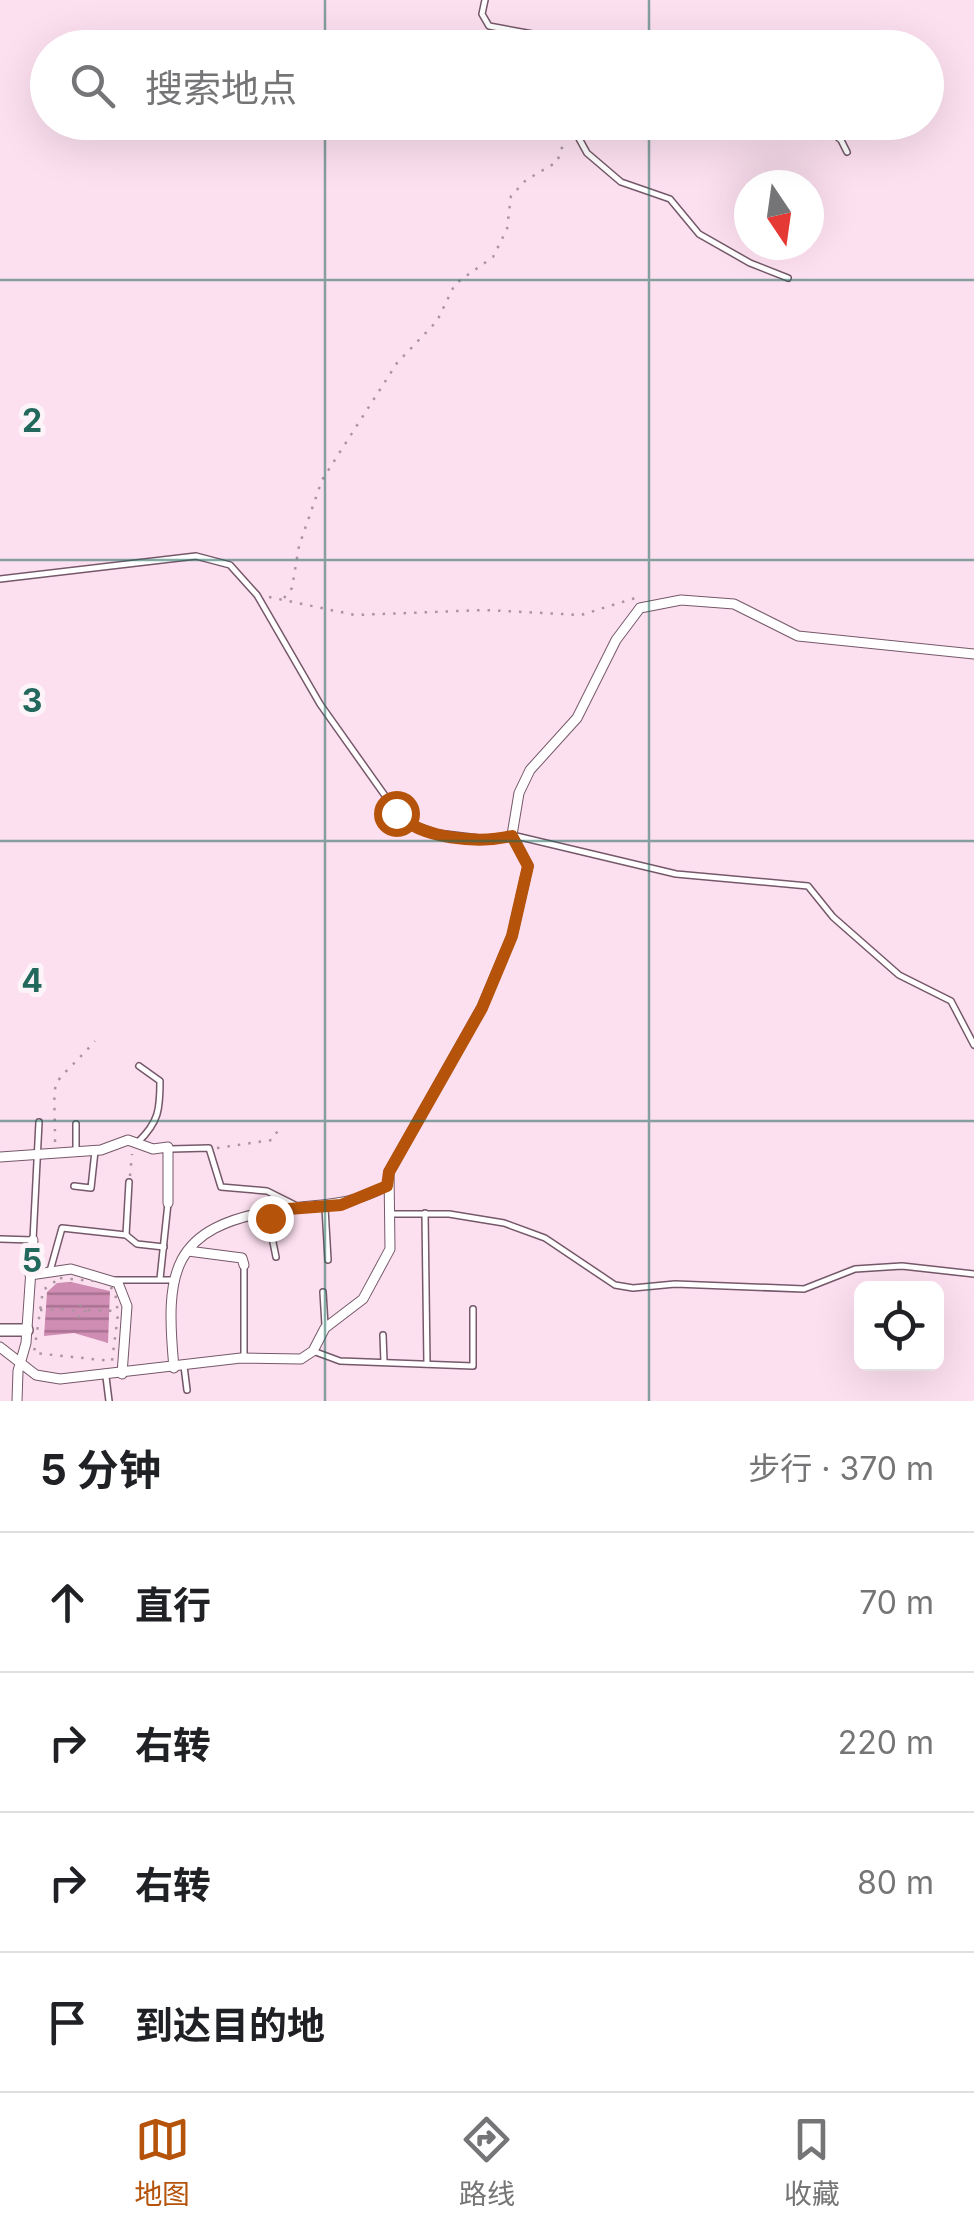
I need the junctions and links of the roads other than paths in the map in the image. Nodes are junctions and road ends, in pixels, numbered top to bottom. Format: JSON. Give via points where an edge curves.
{"nodes":[{"id":1,"x":485,"y":0,"type":"edge"},
{"id":2,"x":507,"y":30,"type":"edge"},
{"id":3,"x":579,"y":140,"type":"edge"},
{"id":4,"x":841,"y":140,"type":"edge"},
{"id":5,"x":848,"y":152,"type":"dead end"},
{"id":6,"x":788,"y":278,"type":"dead end"},
{"id":7,"x":0,"y":579,"type":"edge"},
{"id":8,"x":974,"y":654,"type":"edge"},
{"id":9,"x":512,"y":836,"type":"junction"},
{"id":10,"x":974,"y":1045,"type":"edge"},
{"id":11,"x":139,"y":1066,"type":"dead end"},
{"id":12,"x":39,"y":1122,"type":"dead end"},
{"id":13,"x":76,"y":1124,"type":"dead end"},
{"id":14,"x":136,"y":1142,"type":"junction"},
{"id":15,"x":170,"y":1149,"type":"junction"},
{"id":16,"x":95,"y":1150,"type":"junction"},
{"id":17,"x":76,"y":1152,"type":"junction"},
{"id":18,"x":40,"y":1156,"type":"junction"},
{"id":19,"x":0,"y":1157,"type":"edge"},
{"id":20,"x":129,"y":1182,"type":"road end"},
{"id":21,"x":74,"y":1186,"type":"dead end"},
{"id":22,"x":387,"y":1186,"type":"junction"},
{"id":23,"x":168,"y":1204,"type":"joint"},
{"id":24,"x":302,"y":1208,"type":"junction"},
{"id":25,"x":326,"y":1208,"type":"junction"},
{"id":26,"x":267,"y":1212,"type":"junction"},
{"id":27,"x":426,"y":1212,"type":"junction"},
{"id":28,"x":391,"y":1214,"type":"junction"},
{"id":29,"x":126,"y":1236,"type":"junction"},
{"id":30,"x":0,"y":1239,"type":"edge"},
{"id":31,"x":33,"y":1240,"type":"junction"},
{"id":32,"x":164,"y":1248,"type":"junction"},
{"id":33,"x":188,"y":1251,"type":"junction"},
{"id":34,"x":276,"y":1257,"type":"dead end"},
{"id":35,"x":328,"y":1260,"type":"dead end"},
{"id":36,"x":244,"y":1265,"type":"joint"},
{"id":37,"x":50,"y":1270,"type":"junction"},
{"id":38,"x":974,"y":1274,"type":"edge"},
{"id":39,"x":30,"y":1275,"type":"junction"},
{"id":40,"x":160,"y":1279,"type":"junction"},
{"id":41,"x":114,"y":1280,"type":"junction"},
{"id":42,"x":173,"y":1280,"type":"junction"},
{"id":43,"x":324,"y":1292,"type":"dead end"},
{"id":44,"x":473,"y":1309,"type":"dead end"},
{"id":45,"x":326,"y":1328,"type":"junction"},
{"id":46,"x":0,"y":1330,"type":"edge"},
{"id":47,"x":27,"y":1330,"type":"junction"},
{"id":48,"x":383,"y":1335,"type":"dead end"},
{"id":49,"x":0,"y":1347,"type":"edge"},
{"id":50,"x":312,"y":1351,"type":"junction"},
{"id":51,"x":244,"y":1358,"type":"junction"},
{"id":52,"x":384,"y":1363,"type":"junction"},
{"id":53,"x":20,"y":1364,"type":"junction"},
{"id":54,"x":427,"y":1364,"type":"junction"},
{"id":55,"x":179,"y":1367,"type":"junction"},
{"id":56,"x":122,"y":1374,"type":"junction"},
{"id":57,"x":106,"y":1377,"type":"junction"},
{"id":58,"x":187,"y":1390,"type":"dead end"},
{"id":59,"x":17,"y":1401,"type":"edge"},
{"id":60,"x":109,"y":1401,"type":"edge"}],
"edges":[{"from":1,"to":2,"type":"lane","via":[[482,14],[489,26]]},
{"from":3,"to":6,"type":"lane","via":[[621,182],[670,198],[699,234]]},
{"from":4,"to":5,"type":"lane"},
{"from":7,"to":9,"type":"lane","via":[[207,556],[236,569],[404,821],[426,832]]},
{"from":8,"to":9,"type":"street","via":[[798,636],[734,604],[681,600],[640,608],[578,718],[530,770]]},
{"from":9,"to":10,"type":"lane","via":[[676,874],[808,886],[899,975],[951,1001]]},
{"from":9,"to":22,"type":"street","via":[[526,857],[528,877],[509,946]]},
{"from":11,"to":14,"type":"lane","via":[[160,1081],[161,1109]]},
{"from":12,"to":18,"type":"lane"},
{"from":13,"to":17,"type":"lane"},
{"from":14,"to":15,"type":"street"},
{"from":14,"to":16,"type":"street"},
{"from":15,"to":23,"type":"street"},
{"from":15,"to":24,"type":"lane","via":[[212,1151],[220,1187],[272,1193]]},
{"from":16,"to":17,"type":"street"},
{"from":16,"to":21,"type":"lane","via":[[90,1188]]},
{"from":17,"to":18,"type":"street"},
{"from":18,"to":19,"type":"street"},
{"from":18,"to":31,"type":"lane"},
{"from":20,"to":29,"type":"lane"},
{"from":22,"to":25,"type":"street"},
{"from":22,"to":28,"type":"street"},
{"from":23,"to":32,"type":"lane"},
{"from":24,"to":25,"type":"street"},
{"from":24,"to":26,"type":"street"},
{"from":25,"to":35,"type":"lane"},
{"from":26,"to":33,"type":"street","via":[[206,1233]]},
{"from":26,"to":34,"type":"lane"},
{"from":27,"to":28,"type":"lane"},
{"from":27,"to":38,"type":"lane","via":[[518,1228],[604,1280],[632,1288],[794,1290],[855,1270],[902,1266]]},
{"from":27,"to":54,"type":"lane"},
{"from":28,"to":45,"type":"street","via":[[382,1269],[357,1306]]},
{"from":29,"to":32,"type":"lane"},
{"from":29,"to":37,"type":"lane","via":[[60,1229]]},
{"from":30,"to":31,"type":"lane"},
{"from":31,"to":39,"type":"street"},
{"from":32,"to":40,"type":"lane"},
{"from":33,"to":36,"type":"street","via":[[239,1257]]},
{"from":33,"to":42,"type":"street"},
{"from":36,"to":51,"type":"lane"},
{"from":37,"to":39,"type":"street"},
{"from":37,"to":41,"type":"street"},
{"from":39,"to":47,"type":"street"},
{"from":40,"to":41,"type":"lane"},
{"from":40,"to":42,"type":"lane"},
{"from":41,"to":56,"type":"street","via":[[127,1300]]},
{"from":42,"to":55,"type":"street"},
{"from":43,"to":45,"type":"lane"},
{"from":44,"to":54,"type":"lane","via":[[473,1366]]},
{"from":45,"to":50,"type":"street"},
{"from":46,"to":47,"type":"street"},
{"from":47,"to":53,"type":"street"},
{"from":48,"to":52,"type":"lane"},
{"from":49,"to":53,"type":"street"},
{"from":50,"to":51,"type":"street","via":[[294,1361]]},
{"from":50,"to":52,"type":"lane","via":[[329,1360]]},
{"from":51,"to":55,"type":"street"},
{"from":52,"to":54,"type":"lane"},
{"from":53,"to":57,"type":"street","via":[[48,1378]]},
{"from":53,"to":59,"type":"street"},
{"from":55,"to":56,"type":"street"},
{"from":55,"to":58,"type":"lane"},
{"from":56,"to":57,"type":"street"},
{"from":57,"to":60,"type":"lane"}]}
